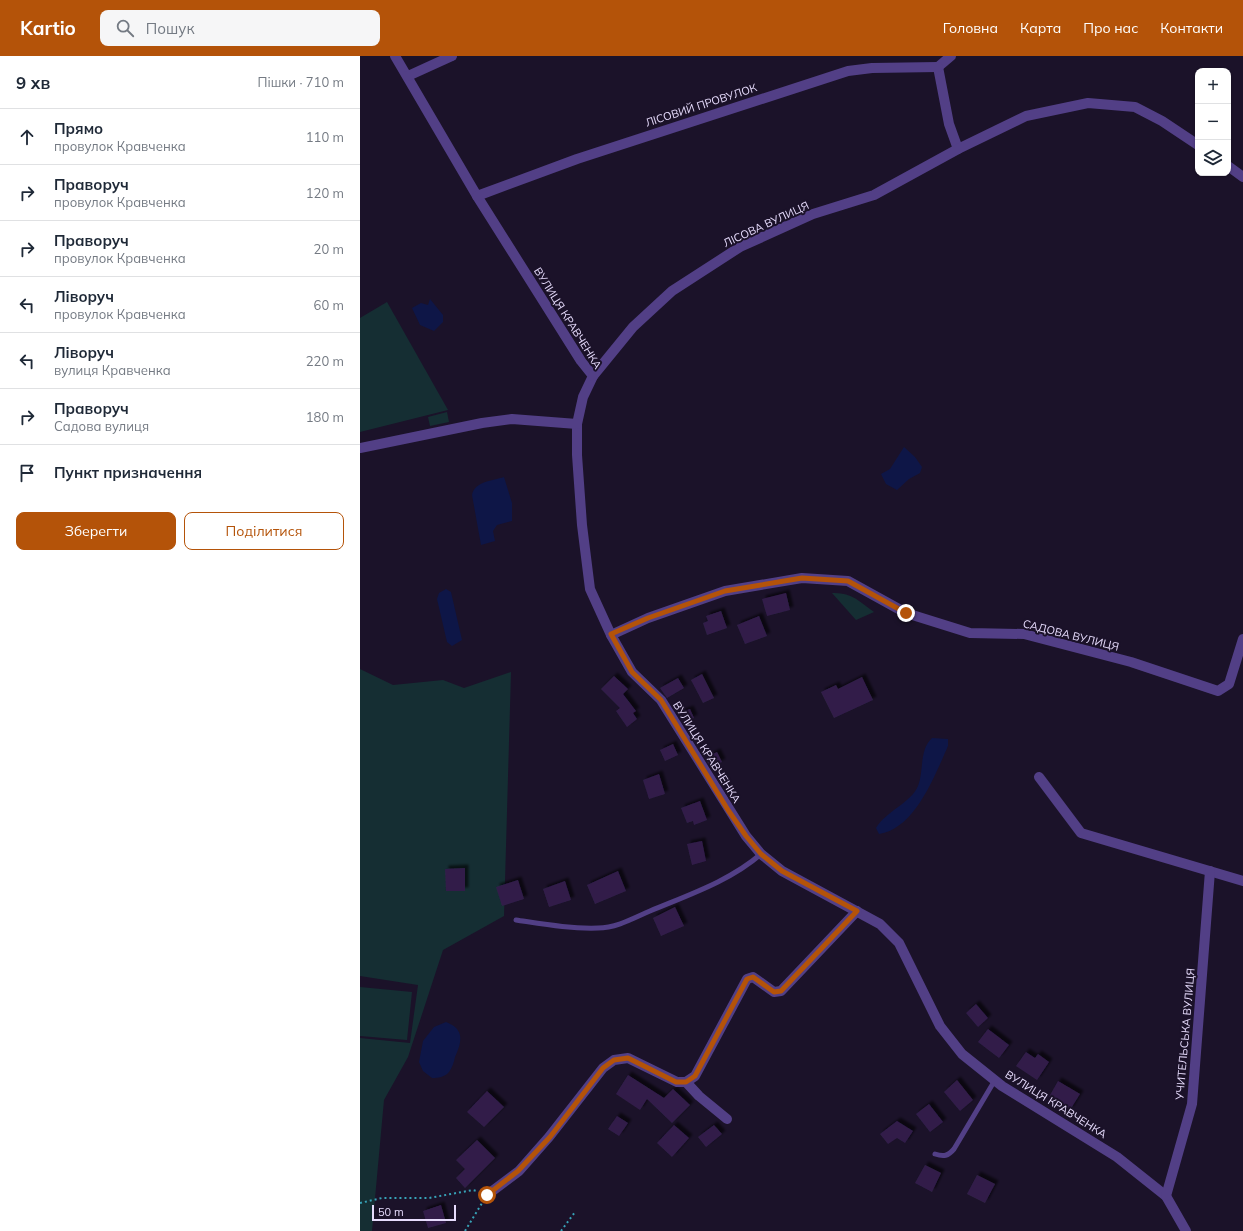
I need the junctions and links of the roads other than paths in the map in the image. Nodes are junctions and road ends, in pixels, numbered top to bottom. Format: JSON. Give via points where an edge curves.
{"nodes":[{"id":1,"x":395,"y":56,"type":"edge"},
{"id":2,"x":452,"y":56,"type":"edge"},
{"id":3,"x":951,"y":56,"type":"edge"},
{"id":4,"x":938,"y":67,"type":"junction"},
{"id":5,"x":408,"y":76,"type":"junction"},
{"id":6,"x":1195,"y":143,"type":"edge"},
{"id":7,"x":958,"y":149,"type":"junction"},
{"id":8,"x":1231,"y":168,"type":"edge"},
{"id":9,"x":1243,"y":177,"type":"edge"},
{"id":10,"x":477,"y":196,"type":"junction"},
{"id":11,"x":593,"y":376,"type":"junction"},
{"id":12,"x":577,"y":424,"type":"junction"},
{"id":13,"x":360,"y":448,"type":"edge"},
{"id":14,"x":611,"y":634,"type":"junction"},
{"id":15,"x":1243,"y":639,"type":"edge"},
{"id":16,"x":1039,"y":777,"type":"dead end"},
{"id":17,"x":761,"y":854,"type":"junction"},
{"id":18,"x":1210,"y":871,"type":"junction"},
{"id":19,"x":1243,"y":881,"type":"edge"},
{"id":20,"x":857,"y":911,"type":"junction"},
{"id":21,"x":516,"y":920,"type":"dead end"},
{"id":22,"x":995,"y":1080,"type":"junction"},
{"id":23,"x":686,"y":1082,"type":"junction"},
{"id":24,"x":727,"y":1119,"type":"dead end"},
{"id":25,"x":935,"y":1154,"type":"dead end"},
{"id":26,"x":487,"y":1195,"type":"road end"},
{"id":27,"x":1166,"y":1196,"type":"junction"},
{"id":28,"x":1186,"y":1231,"type":"edge"}],
"edges":[{"from":1,"to":5,"type":"street","name":"ВУЛИЦЯ КРАВЧЕНКА"},
{"from":2,"to":5,"type":"street"},
{"from":3,"to":4,"type":"street"},
{"from":4,"to":7,"type":"street","via":[[949,124]]},
{"from":4,"to":10,"type":"street","name":"ЛІСОВИЙ ПРОВУЛОК","via":[[848,71],[577,159]]},
{"from":5,"to":10,"type":"street","name":"ВУЛИЦЯ КРАВЧЕНКА"},
{"from":6,"to":7,"type":"street","name":"ЛІСОВА ВУЛИЦЯ","via":[[1135,107],[1088,104],[1026,116]]},
{"from":7,"to":11,"type":"street","name":"ЛІСОВА ВУЛИЦЯ","via":[[874,195],[813,214],[740,247],[672,291],[633,327]]},
{"from":8,"to":9,"type":"street"},
{"from":10,"to":11,"type":"street","name":"ВУЛИЦЯ КРАВЧЕНКА"},
{"from":11,"to":12,"type":"street","name":"ВУЛИЦЯ КРАВЧЕНКА","via":[[583,397]]},
{"from":12,"to":13,"type":"street","via":[[512,419]]},
{"from":12,"to":14,"type":"street","name":"ВУЛИЦЯ КРАВЧЕНКА","via":[[582,526],[590,589]]},
{"from":14,"to":15,"type":"street","name":"САДОВА ВУЛИЦЯ","via":[[725,591],[802,578],[848,581],[906,613],[970,633],[1024,634],[1131,662],[1218,691],[1229,684]]},
{"from":14,"to":17,"type":"street","name":"ВУЛИЦЯ КРАВЧЕНКА","via":[[632,672],[661,700],[728,810]]},
{"from":16,"to":18,"type":"street","via":[[1081,833]]},
{"from":17,"to":20,"type":"street","name":"ВУЛИЦЯ КРАВЧЕНКА","via":[[782,871]]},
{"from":17,"to":21,"type":"lane","via":[[752,862],[703,889],[616,925],[600,928],[569,927]]},
{"from":18,"to":19,"type":"street"},
{"from":18,"to":27,"type":"street","name":"УЧИТЕЛЬСЬКА ВУЛИЦЯ","via":[[1192,1104]]},
{"from":20,"to":22,"type":"street","name":"ВУЛИЦЯ КРАВЧЕНКА","via":[[880,924],[899,943],[940,1026],[962,1054]]},
{"from":20,"to":23,"type":"street","via":[[781,991],[774,992],[753,977],[747,979],[695,1076]]},
{"from":22,"to":25,"type":"lane","via":[[954,1149],[949,1155]]},
{"from":22,"to":27,"type":"street","name":"ВУЛИЦЯ КРАВЧЕНКА","via":[[1117,1157]]},
{"from":23,"to":24,"type":"street"},
{"from":23,"to":26,"type":"street","via":[[676,1082],[628,1058],[614,1060],[603,1068],[550,1137],[518,1171]]},
{"from":27,"to":28,"type":"street","name":"ВУЛИЦЯ КРАВЧЕНКА"}]}
